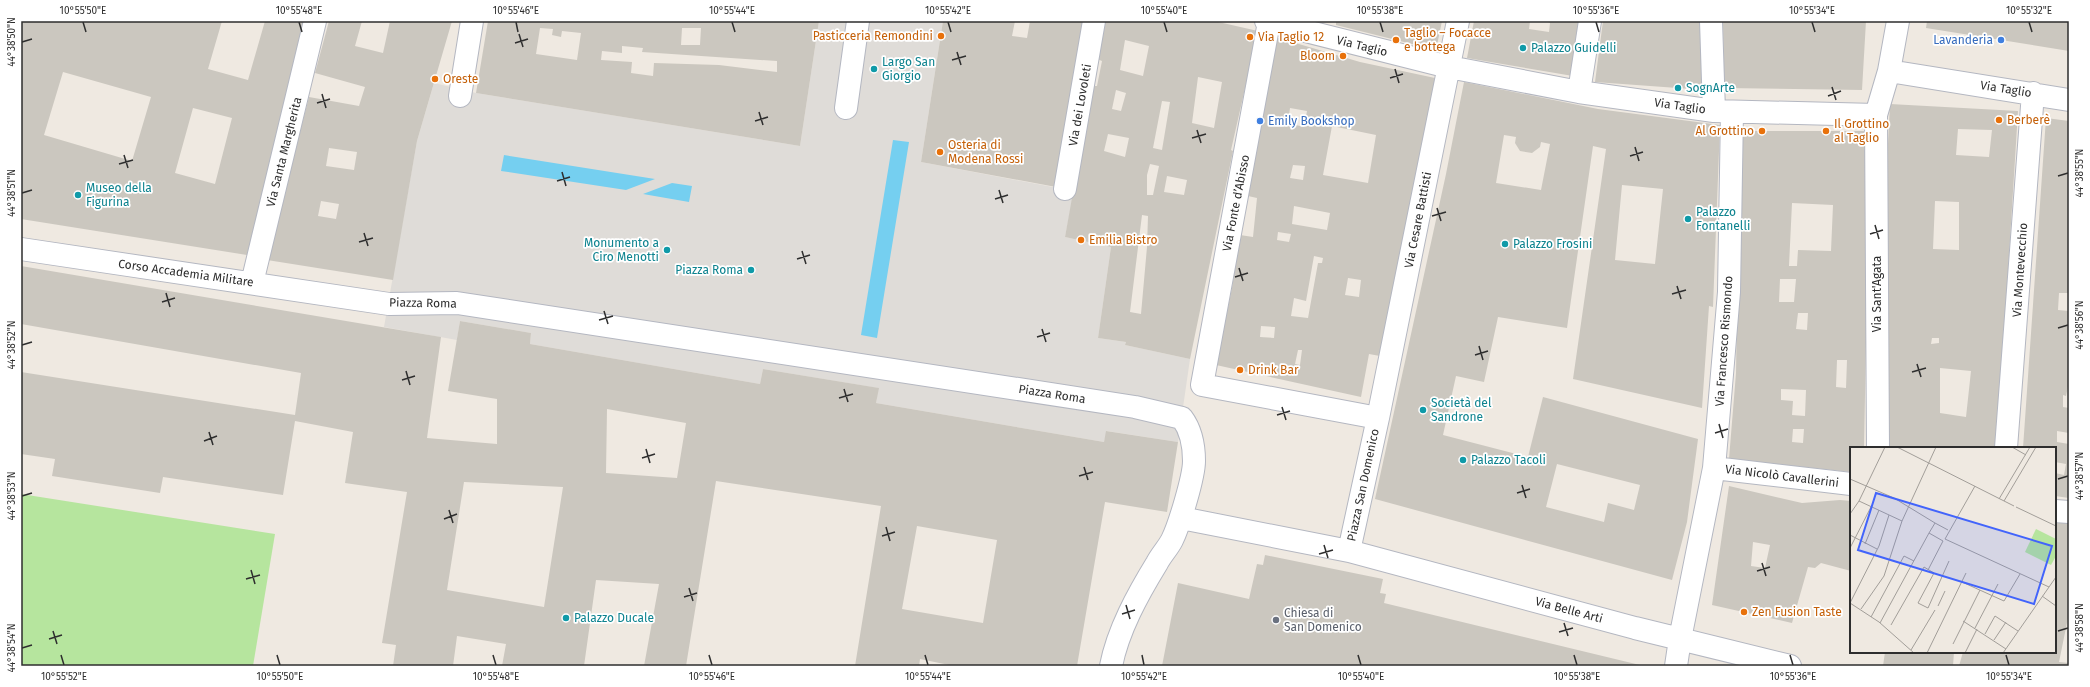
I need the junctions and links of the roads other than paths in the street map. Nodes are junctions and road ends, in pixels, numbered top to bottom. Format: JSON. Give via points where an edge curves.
{"nodes":[{"id":1,"x":315,"y":21,"type":"edge"},
{"id":2,"x":472,"y":21,"type":"edge"},
{"id":3,"x":858,"y":21,"type":"edge"},
{"id":4,"x":1094,"y":21,"type":"edge"},
{"id":5,"x":1268,"y":21,"type":"edge"},
{"id":6,"x":1458,"y":21,"type":"edge"},
{"id":7,"x":1590,"y":21,"type":"edge"},
{"id":8,"x":1711,"y":21,"type":"edge"},
{"id":9,"x":1898,"y":21,"type":"edge"},
{"id":10,"x":1323,"y":28,"type":"edge"},
{"id":11,"x":1449,"y":67,"type":"junction"},
{"id":12,"x":1889,"y":71,"type":"junction"},
{"id":13,"x":1579,"y":92,"type":"junction"},
{"id":14,"x":2033,"y":93,"type":"junction"},
{"id":15,"x":460,"y":96,"type":"dead end"},
{"id":16,"x":2069,"y":100,"type":"edge"},
{"id":17,"x":846,"y":108,"type":"dead end"},
{"id":18,"x":1723,"y":112,"type":"junction"},
{"id":19,"x":1876,"y":115,"type":"junction"},
{"id":20,"x":1065,"y":189,"type":"dead end"},
{"id":21,"x":21,"y":249,"type":"edge"},
{"id":22,"x":252,"y":283,"type":"junction"},
{"id":23,"x":351,"y":298,"type":"joint"},
{"id":24,"x":1202,"y":385,"type":"joint"},
{"id":25,"x":1378,"y":418,"type":"junction"},
{"id":26,"x":1878,"y":447,"type":"edge"},
{"id":27,"x":2006,"y":447,"type":"edge"},
{"id":28,"x":1714,"y":468,"type":"junction"},
{"id":29,"x":1850,"y":484,"type":"edge"},
{"id":30,"x":2056,"y":510,"type":"edge"},
{"id":31,"x":2069,"y":512,"type":"edge"},
{"id":32,"x":1181,"y":518,"type":"junction"},
{"id":33,"x":1349,"y":551,"type":"junction"},
{"id":34,"x":1680,"y":639,"type":"junction"},
{"id":35,"x":1111,"y":666,"type":"edge"},
{"id":36,"x":1676,"y":666,"type":"edge"},
{"id":37,"x":1790,"y":666,"type":"edge"}],
"edges":[{"from":1,"to":22,"type":"street","name":"Via Santa Margherita"},
{"from":2,"to":15,"type":"street"},
{"from":3,"to":17,"type":"street"},
{"from":4,"to":20,"type":"street","name":"Via dei Lovoleti"},
{"from":5,"to":10,"type":"street","name":"Via Taglio"},
{"from":5,"to":24,"type":"street","name":"Via Fonte d’Abisso"},
{"from":6,"to":11,"type":"street","name":"Via Cesare Battisti"},
{"from":7,"to":13,"type":"street"},
{"from":8,"to":18,"type":"street","name":"Via Francesco Rismondo"},
{"from":9,"to":12,"type":"street"},
{"from":10,"to":11,"type":"street","name":"Via Taglio"},
{"from":11,"to":13,"type":"street","name":"Via Taglio"},
{"from":11,"to":25,"type":"street","name":"Via Cesare Battisti"},
{"from":12,"to":14,"type":"street","name":"Via Taglio"},
{"from":12,"to":19,"type":"street"},
{"from":13,"to":18,"type":"street","name":"Via Taglio"},
{"from":14,"to":16,"type":"street","name":"Via Taglio"},
{"from":14,"to":27,"type":"street","name":"Via Montevecchio"},
{"from":18,"to":19,"type":"street","name":"Via Taglio"},
{"from":18,"to":28,"type":"street","name":"Via Francesco Rismondo","via":[[1729,292]]},
{"from":19,"to":26,"type":"street","name":"Via Sant'Agata"},
{"from":21,"to":22,"type":"street","name":"Corso Accademia Militare"},
{"from":22,"to":23,"type":"street","name":"Corso Accademia Militare"},
{"from":23,"to":32,"type":"street","name":"Piazza Roma","via":[[389,304],[457,303],[1128,406],[1182,418],[1192,438],[1194,462]]},
{"from":24,"to":25,"type":"street","name":"Piazza San Domenico"},
{"from":25,"to":33,"type":"street","name":"Piazza San Domenico"},
{"from":28,"to":29,"type":"street","name":"Via Nicolò Cavallerini"},
{"from":28,"to":34,"type":"street","name":"Via Francesco Rismondo"},
{"from":30,"to":31,"type":"street"},
{"from":32,"to":33,"type":"street","name":"Piazza San Domenico"},
{"from":32,"to":35,"type":"street","via":[[1172,540],[1135,603],[1114,651]]},
{"from":33,"to":34,"type":"street","name":"Via Belle Arti"},
{"from":34,"to":36,"type":"street","name":"Via Francesco Rismondo"},
{"from":34,"to":37,"type":"street","name":"Via Belle Arti"}]}
